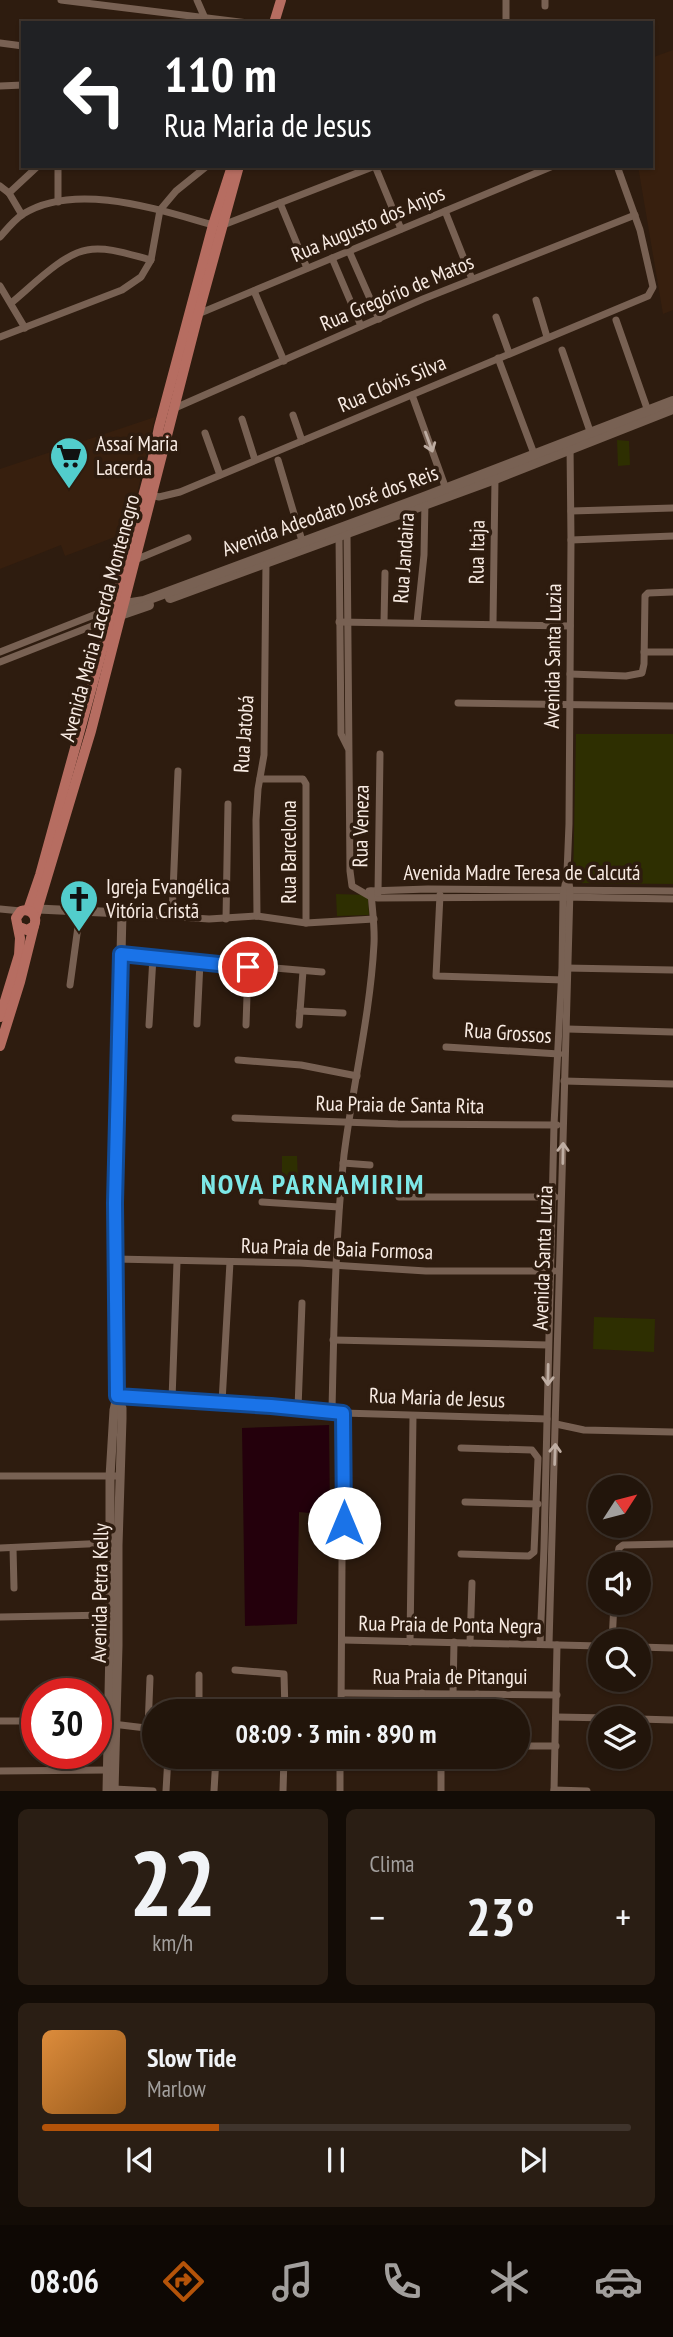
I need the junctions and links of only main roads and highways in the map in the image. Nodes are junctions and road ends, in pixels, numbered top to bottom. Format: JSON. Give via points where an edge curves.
{"nodes":[{"id":1,"x":281,"y":0,"type":"edge"},
{"id":2,"x":275,"y":21,"type":"edge"},
{"id":3,"x":232,"y":168,"type":"edge"},
{"id":4,"x":238,"y":168,"type":"edge"},
{"id":5,"x":218,"y":225,"type":"junction"},
{"id":6,"x":673,"y":401,"type":"edge"},
{"id":7,"x":673,"y":410,"type":"edge"},
{"id":8,"x":649,"y":414,"type":"junction"},
{"id":9,"x":536,"y":458,"type":"junction"},
{"id":10,"x":147,"y":495,"type":"junction"},
{"id":11,"x":425,"y":501,"type":"junction"},
{"id":12,"x":117,"y":611,"type":"junction"},
{"id":13,"x":27,"y":917,"type":"junction"},
{"id":14,"x":0,"y":1017,"type":"edge"},
{"id":15,"x":0,"y":1046,"type":"edge"}],
"edges":[{"from":1,"to":2,"type":"main road"},
{"from":3,"to":5,"type":"main road","name":"Avenida Maria Lacerda Montenegro"},
{"from":4,"to":5,"type":"main road","name":"Avenida Maria Lacerda Montenegro"},
{"from":5,"to":10,"type":"main road","name":"Avenida Maria Lacerda Montenegro"},
{"from":5,"to":10,"type":"main road","name":"Avenida Maria Lacerda Montenegro","via":[[175,408]]},
{"from":6,"to":8,"type":"main road","name":"Avenida Adeodato José dos Reis"},
{"from":7,"to":8,"type":"main road","name":"Avenida Adeodato José dos Reis"},
{"from":8,"to":9,"type":"main road","name":"Avenida Adeodato José dos Reis"},
{"from":9,"to":11,"type":"main road","name":"Avenida Adeodato José dos Reis","via":[[446,489]]},
{"from":9,"to":11,"type":"main road","name":"Avenida Adeodato José dos Reis","via":[[495,479]]},
{"from":10,"to":12,"type":"main road","name":"Avenida Maria Lacerda Montenegro"},
{"from":10,"to":12,"type":"main road","name":"Avenida Maria Lacerda Montenegro","via":[[134,560]]},
{"from":11,"to":12,"type":"main road","name":"Avenida Adeodato José dos Reis"},
{"from":12,"to":13,"type":"main road","name":"Avenida Maria Lacerda Montenegro"},
{"from":13,"to":14,"type":"main road","name":"Avenida Maria Lacerda Montenegro"},
{"from":13,"to":15,"type":"main road","name":"Avenida Maria Lacerda Montenegro","via":[[24,970]]}]}
